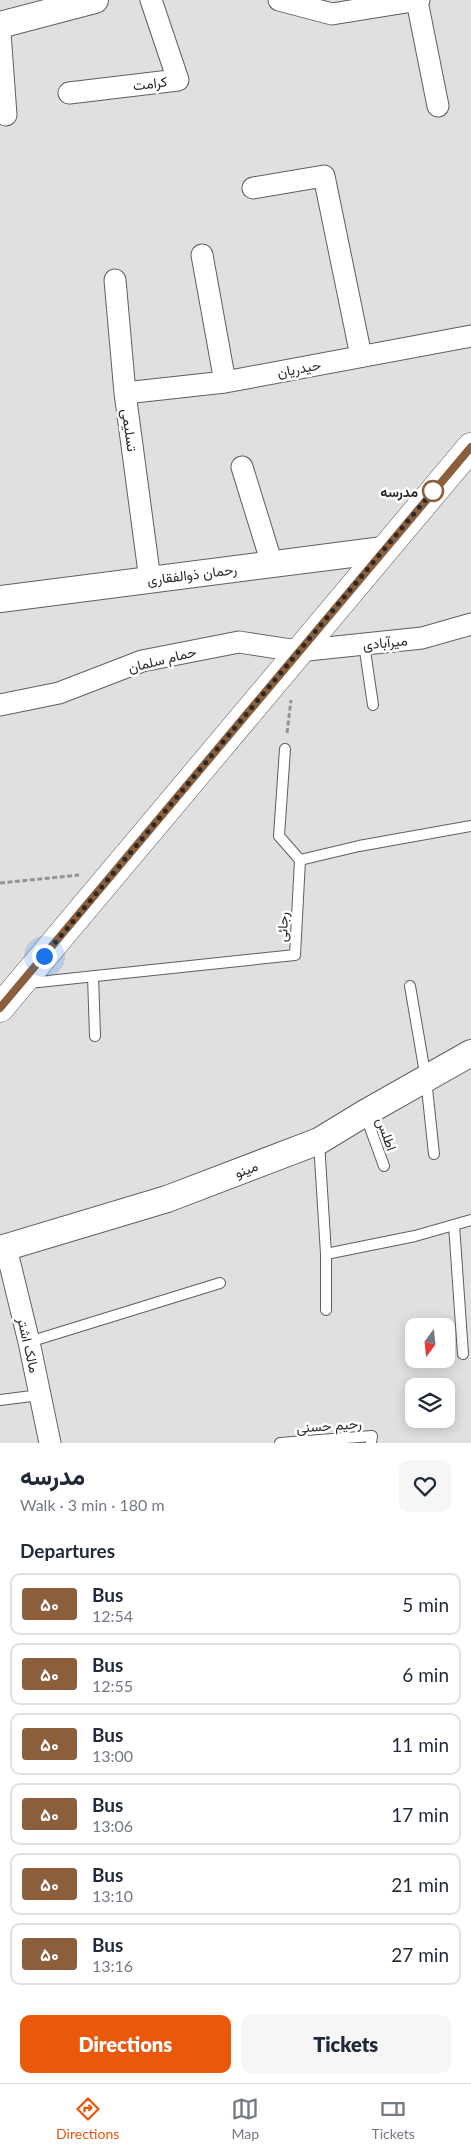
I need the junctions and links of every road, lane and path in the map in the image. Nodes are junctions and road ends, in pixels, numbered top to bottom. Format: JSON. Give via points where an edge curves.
{"nodes":[{"id":1,"x":95,"y":0,"type":"edge"},
{"id":2,"x":151,"y":0,"type":"edge"},
{"id":3,"x":279,"y":0,"type":"edge"},
{"id":4,"x":418,"y":0,"type":"edge"},
{"id":5,"x":0,"y":25,"type":"edge"},
{"id":6,"x":0,"y":32,"type":"edge"},
{"id":7,"x":69,"y":93,"type":"dead end"},
{"id":8,"x":438,"y":106,"type":"dead end"},
{"id":9,"x":6,"y":115,"type":"dead end"},
{"id":10,"x":253,"y":188,"type":"dead end"},
{"id":11,"x":202,"y":255,"type":"dead end"},
{"id":12,"x":115,"y":280,"type":"dead end"},
{"id":13,"x":471,"y":336,"type":"edge"},
{"id":14,"x":361,"y":356,"type":"junction"},
{"id":15,"x":225,"y":382,"type":"junction"},
{"id":16,"x":125,"y":393,"type":"junction"},
{"id":17,"x":471,"y":447,"type":"edge"},
{"id":18,"x":242,"y":467,"type":"dead end"},
{"id":19,"x":383,"y":550,"type":"junction"},
{"id":20,"x":272,"y":564,"type":"junction"},
{"id":21,"x":150,"y":580,"type":"junction"},
{"id":22,"x":0,"y":599,"type":"edge"},
{"id":23,"x":471,"y":624,"type":"edge"},
{"id":24,"x":364,"y":644,"type":"junction"},
{"id":25,"x":298,"y":651,"type":"junction"},
{"id":26,"x":373,"y":705,"type":"dead end"},
{"id":27,"x":0,"y":706,"type":"edge"},
{"id":28,"x":285,"y":749,"type":"dead end"},
{"id":29,"x":471,"y":826,"type":"edge"},
{"id":30,"x":300,"y":860,"type":"junction"},
{"id":31,"x":114,"y":871,"type":"junction"},
{"id":32,"x":0,"y":883,"type":"edge"},
{"id":33,"x":93,"y":976,"type":"junction"},
{"id":34,"x":10,"y":984,"type":"edge"},
{"id":35,"x":410,"y":986,"type":"dead end"},
{"id":36,"x":0,"y":1008,"type":"edge"},
{"id":37,"x":95,"y":1036,"type":"dead end"},
{"id":38,"x":471,"y":1054,"type":"edge"},
{"id":39,"x":426,"y":1079,"type":"junction"},
{"id":40,"x":365,"y":1113,"type":"junction"},
{"id":41,"x":319,"y":1141,"type":"junction"},
{"id":42,"x":434,"y":1154,"type":"dead end"},
{"id":43,"x":384,"y":1166,"type":"dead end"},
{"id":44,"x":471,"y":1220,"type":"edge"},
{"id":45,"x":454,"y":1225,"type":"junction"},
{"id":46,"x":2,"y":1249,"type":"edge"},
{"id":47,"x":326,"y":1254,"type":"junction"},
{"id":48,"x":220,"y":1283,"type":"dead end"},
{"id":49,"x":326,"y":1310,"type":"dead end"},
{"id":50,"x":29,"y":1342,"type":"junction"},
{"id":51,"x":463,"y":1354,"type":"dead end"},
{"id":52,"x":40,"y":1395,"type":"junction"},
{"id":53,"x":0,"y":1400,"type":"edge"},
{"id":54,"x":292,"y":1442,"type":"edge"},
{"id":55,"x":50,"y":1443,"type":"edge"},
{"id":56,"x":280,"y":1443,"type":"edge"},
{"id":57,"x":372,"y":1443,"type":"edge"}],
"edges":[{"from":1,"to":5,"type":"street"},
{"from":2,"to":7,"type":"street","name":"کرامت","via":[[178,80]]},
{"from":3,"to":4,"type":"street","via":[[332,14]]},
{"from":4,"to":8,"type":"street"},
{"from":6,"to":9,"type":"street"},
{"from":10,"to":14,"type":"street","via":[[324,176]]},
{"from":11,"to":15,"type":"street"},
{"from":12,"to":16,"type":"street","name":"تسلیمی"},
{"from":13,"to":14,"type":"street","name":"حیدریان"},
{"from":14,"to":15,"type":"street","name":"حیدریان"},
{"from":15,"to":16,"type":"street","name":"حیدریان"},
{"from":16,"to":21,"type":"street","name":"تسلیمی"},
{"from":17,"to":19,"type":"main road"},
{"from":18,"to":20,"type":"street"},
{"from":19,"to":20,"type":"street","name":"رحمان ذوالفقاری"},
{"from":19,"to":25,"type":"main road"},
{"from":20,"to":21,"type":"street","name":"رحمان ذوالفقاری"},
{"from":21,"to":22,"type":"street","name":"رحمان ذوالفقاری"},
{"from":23,"to":24,"type":"street","name":"میرآبادی","via":[[422,638]]},
{"from":24,"to":25,"type":"street","name":"میرآبادی"},
{"from":24,"to":26,"type":"lane"},
{"from":25,"to":27,"type":"street","name":"حمام سلمان","via":[[239,642],[142,661],[59,693]]},
{"from":25,"to":31,"type":"main road"},
{"from":28,"to":30,"type":"lane","via":[[279,836]]},
{"from":29,"to":30,"type":"lane"},
{"from":30,"to":33,"type":"lane","name":"رجائی","via":[[295,955]]},
{"from":31,"to":32,"type":"path"},
{"from":31,"to":34,"type":"main road"},
{"from":33,"to":34,"type":"lane","name":"رجائی"},
{"from":33,"to":37,"type":"lane"},
{"from":34,"to":36,"type":"main road"},
{"from":35,"to":39,"type":"lane"},
{"from":38,"to":39,"type":"street","name":"مینو"},
{"from":39,"to":40,"type":"street","name":"مینو"},
{"from":39,"to":42,"type":"lane"},
{"from":40,"to":41,"type":"street","name":"مینو"},
{"from":40,"to":43,"type":"lane","name":"اطلس"},
{"from":41,"to":46,"type":"street","name":"مینو","via":[[167,1199]]},
{"from":41,"to":47,"type":"lane"},
{"from":44,"to":45,"type":"lane"},
{"from":45,"to":47,"type":"lane"},
{"from":45,"to":51,"type":"lane"},
{"from":46,"to":50,"type":"street","name":"مالک اشتر"},
{"from":47,"to":49,"type":"lane"},
{"from":48,"to":50,"type":"lane"},
{"from":50,"to":52,"type":"street","name":"مالک اشتر"},
{"from":52,"to":53,"type":"lane"},
{"from":52,"to":55,"type":"street","name":"مالک اشتر"},
{"from":54,"to":56,"type":"lane","name":"رحیم حسنی"},
{"from":54,"to":57,"type":"lane","name":"رحیم حسنی","via":[[372,1436]]}]}
